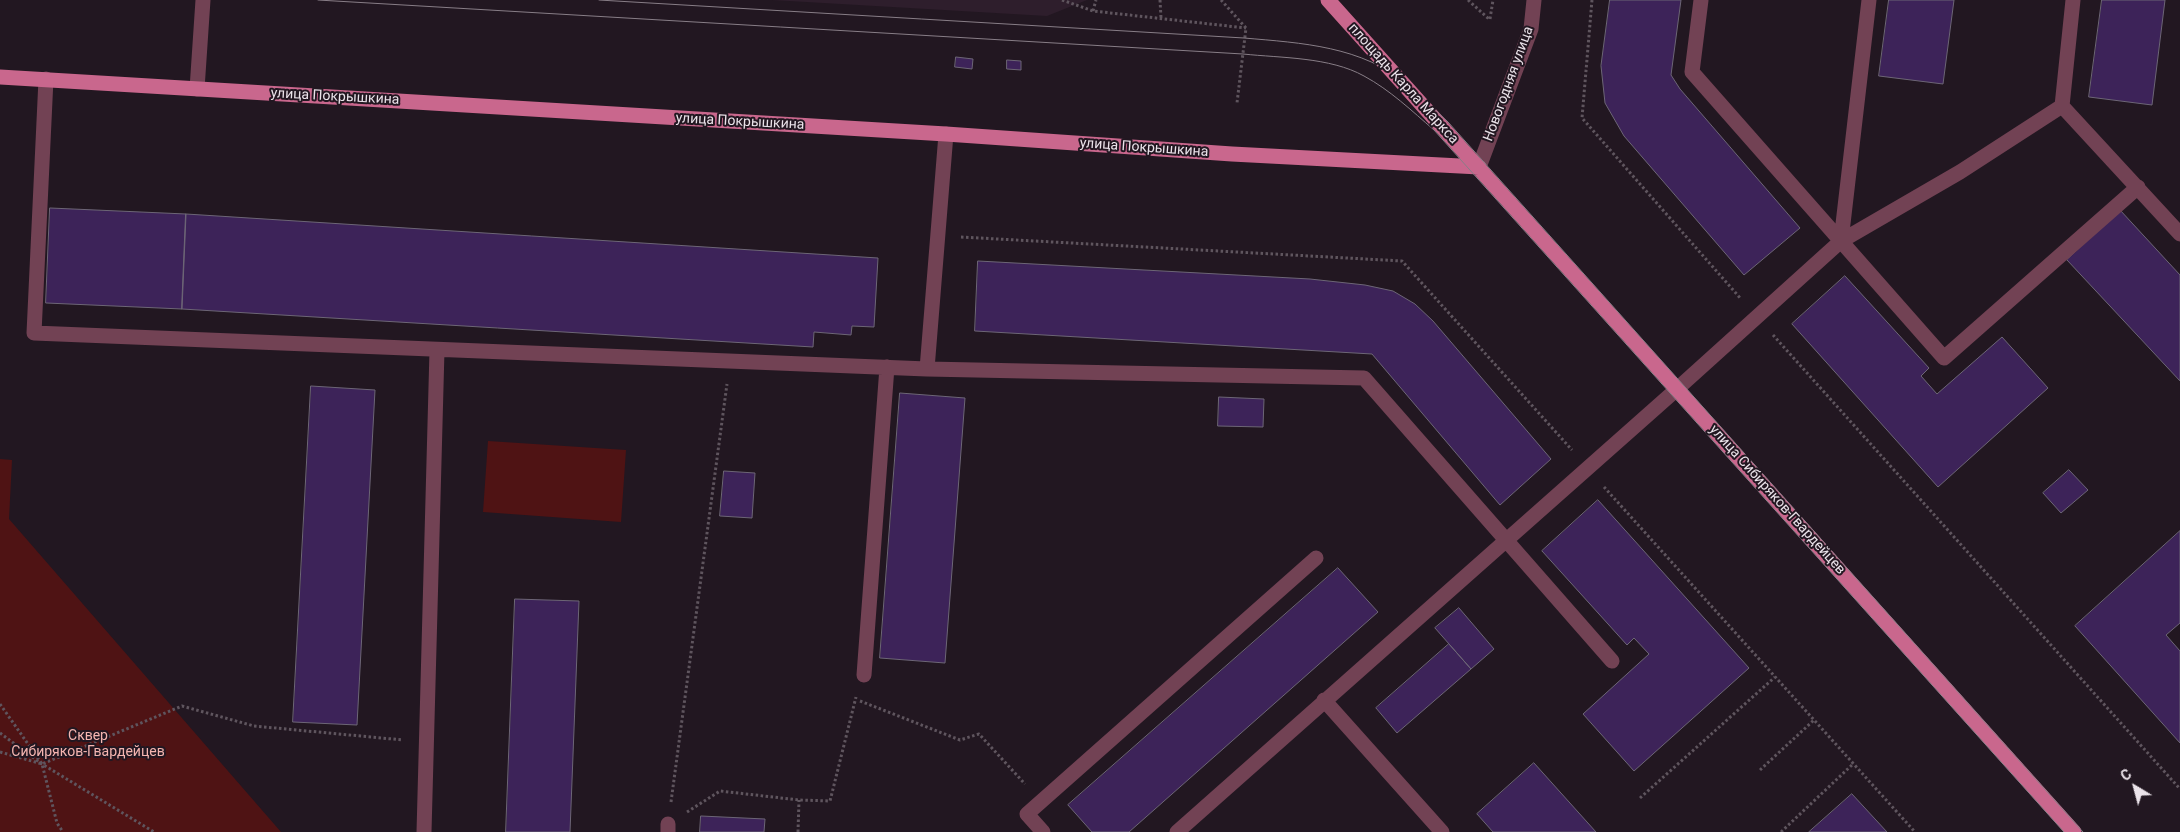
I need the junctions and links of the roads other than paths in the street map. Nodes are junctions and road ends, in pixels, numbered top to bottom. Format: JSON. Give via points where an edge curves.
{"nodes":[{"id":1,"x":202,"y":0,"type":"edge"},
{"id":2,"x":1328,"y":0,"type":"edge"},
{"id":3,"x":1534,"y":0,"type":"edge"},
{"id":4,"x":1702,"y":0,"type":"edge"},
{"id":5,"x":1869,"y":0,"type":"edge"},
{"id":6,"x":2073,"y":0,"type":"edge"},
{"id":7,"x":0,"y":77,"type":"edge"},
{"id":8,"x":46,"y":79,"type":"junction"},
{"id":9,"x":197,"y":89,"type":"junction"},
{"id":10,"x":2062,"y":106,"type":"junction"},
{"id":11,"x":946,"y":134,"type":"junction"},
{"id":12,"x":1479,"y":167,"type":"junction"},
{"id":13,"x":2138,"y":187,"type":"junction"},
{"id":14,"x":2180,"y":234,"type":"edge"},
{"id":15,"x":1841,"y":241,"type":"junction"},
{"id":16,"x":437,"y":350,"type":"junction"},
{"id":17,"x":887,"y":367,"type":"junction"},
{"id":18,"x":927,"y":369,"type":"junction"},
{"id":19,"x":1677,"y":388,"type":"junction"},
{"id":20,"x":1506,"y":539,"type":"junction"},
{"id":21,"x":1316,"y":558,"type":"dead end"},
{"id":22,"x":1612,"y":661,"type":"dead end"},
{"id":23,"x":864,"y":675,"type":"road end"},
{"id":24,"x":1324,"y":700,"type":"junction"},
{"id":25,"x":424,"y":832,"type":"edge"},
{"id":26,"x":1043,"y":832,"type":"edge"},
{"id":27,"x":1177,"y":832,"type":"edge"},
{"id":28,"x":1442,"y":832,"type":"edge"},
{"id":29,"x":2074,"y":832,"type":"edge"}],
"edges":[{"from":1,"to":9,"type":"street"},
{"from":2,"to":12,"type":"main road","name":"площадь Карла Маркса"},
{"from":3,"to":12,"type":"street","name":"Новогодняя улица","via":[[1531,29]]},
{"from":4,"to":15,"type":"street","via":[[1692,72]]},
{"from":5,"to":15,"type":"street"},
{"from":6,"to":10,"type":"street"},
{"from":7,"to":8,"type":"main road","name":"улица Покрышкина"},
{"from":8,"to":9,"type":"main road","name":"улица Покрышкина"},
{"from":8,"to":16,"type":"street","via":[[34,333]]},
{"from":9,"to":11,"type":"main road","name":"улица Покрышкина"},
{"from":10,"to":13,"type":"street"},
{"from":10,"to":15,"type":"street","via":[[1960,172]]},
{"from":11,"to":12,"type":"main road","name":"улица Покрышкина"},
{"from":11,"to":18,"type":"street"},
{"from":12,"to":19,"type":"main road","name":"улица Сибиряков-Гвардейцев"},
{"from":13,"to":14,"type":"street"},
{"from":13,"to":15,"type":"street","via":[[1944,358]]},
{"from":15,"to":19,"type":"street"},
{"from":16,"to":17,"type":"street"},
{"from":16,"to":25,"type":"street"},
{"from":17,"to":18,"type":"street"},
{"from":17,"to":23,"type":"street"},
{"from":18,"to":20,"type":"street","via":[[1364,378]]},
{"from":19,"to":20,"type":"street"},
{"from":19,"to":29,"type":"main road","name":"улица Сибиряков-Гвардейцев"},
{"from":20,"to":22,"type":"street"},
{"from":20,"to":24,"type":"street"},
{"from":21,"to":26,"type":"street","via":[[1027,814]]},
{"from":24,"to":27,"type":"street"},
{"from":24,"to":28,"type":"street"}]}
